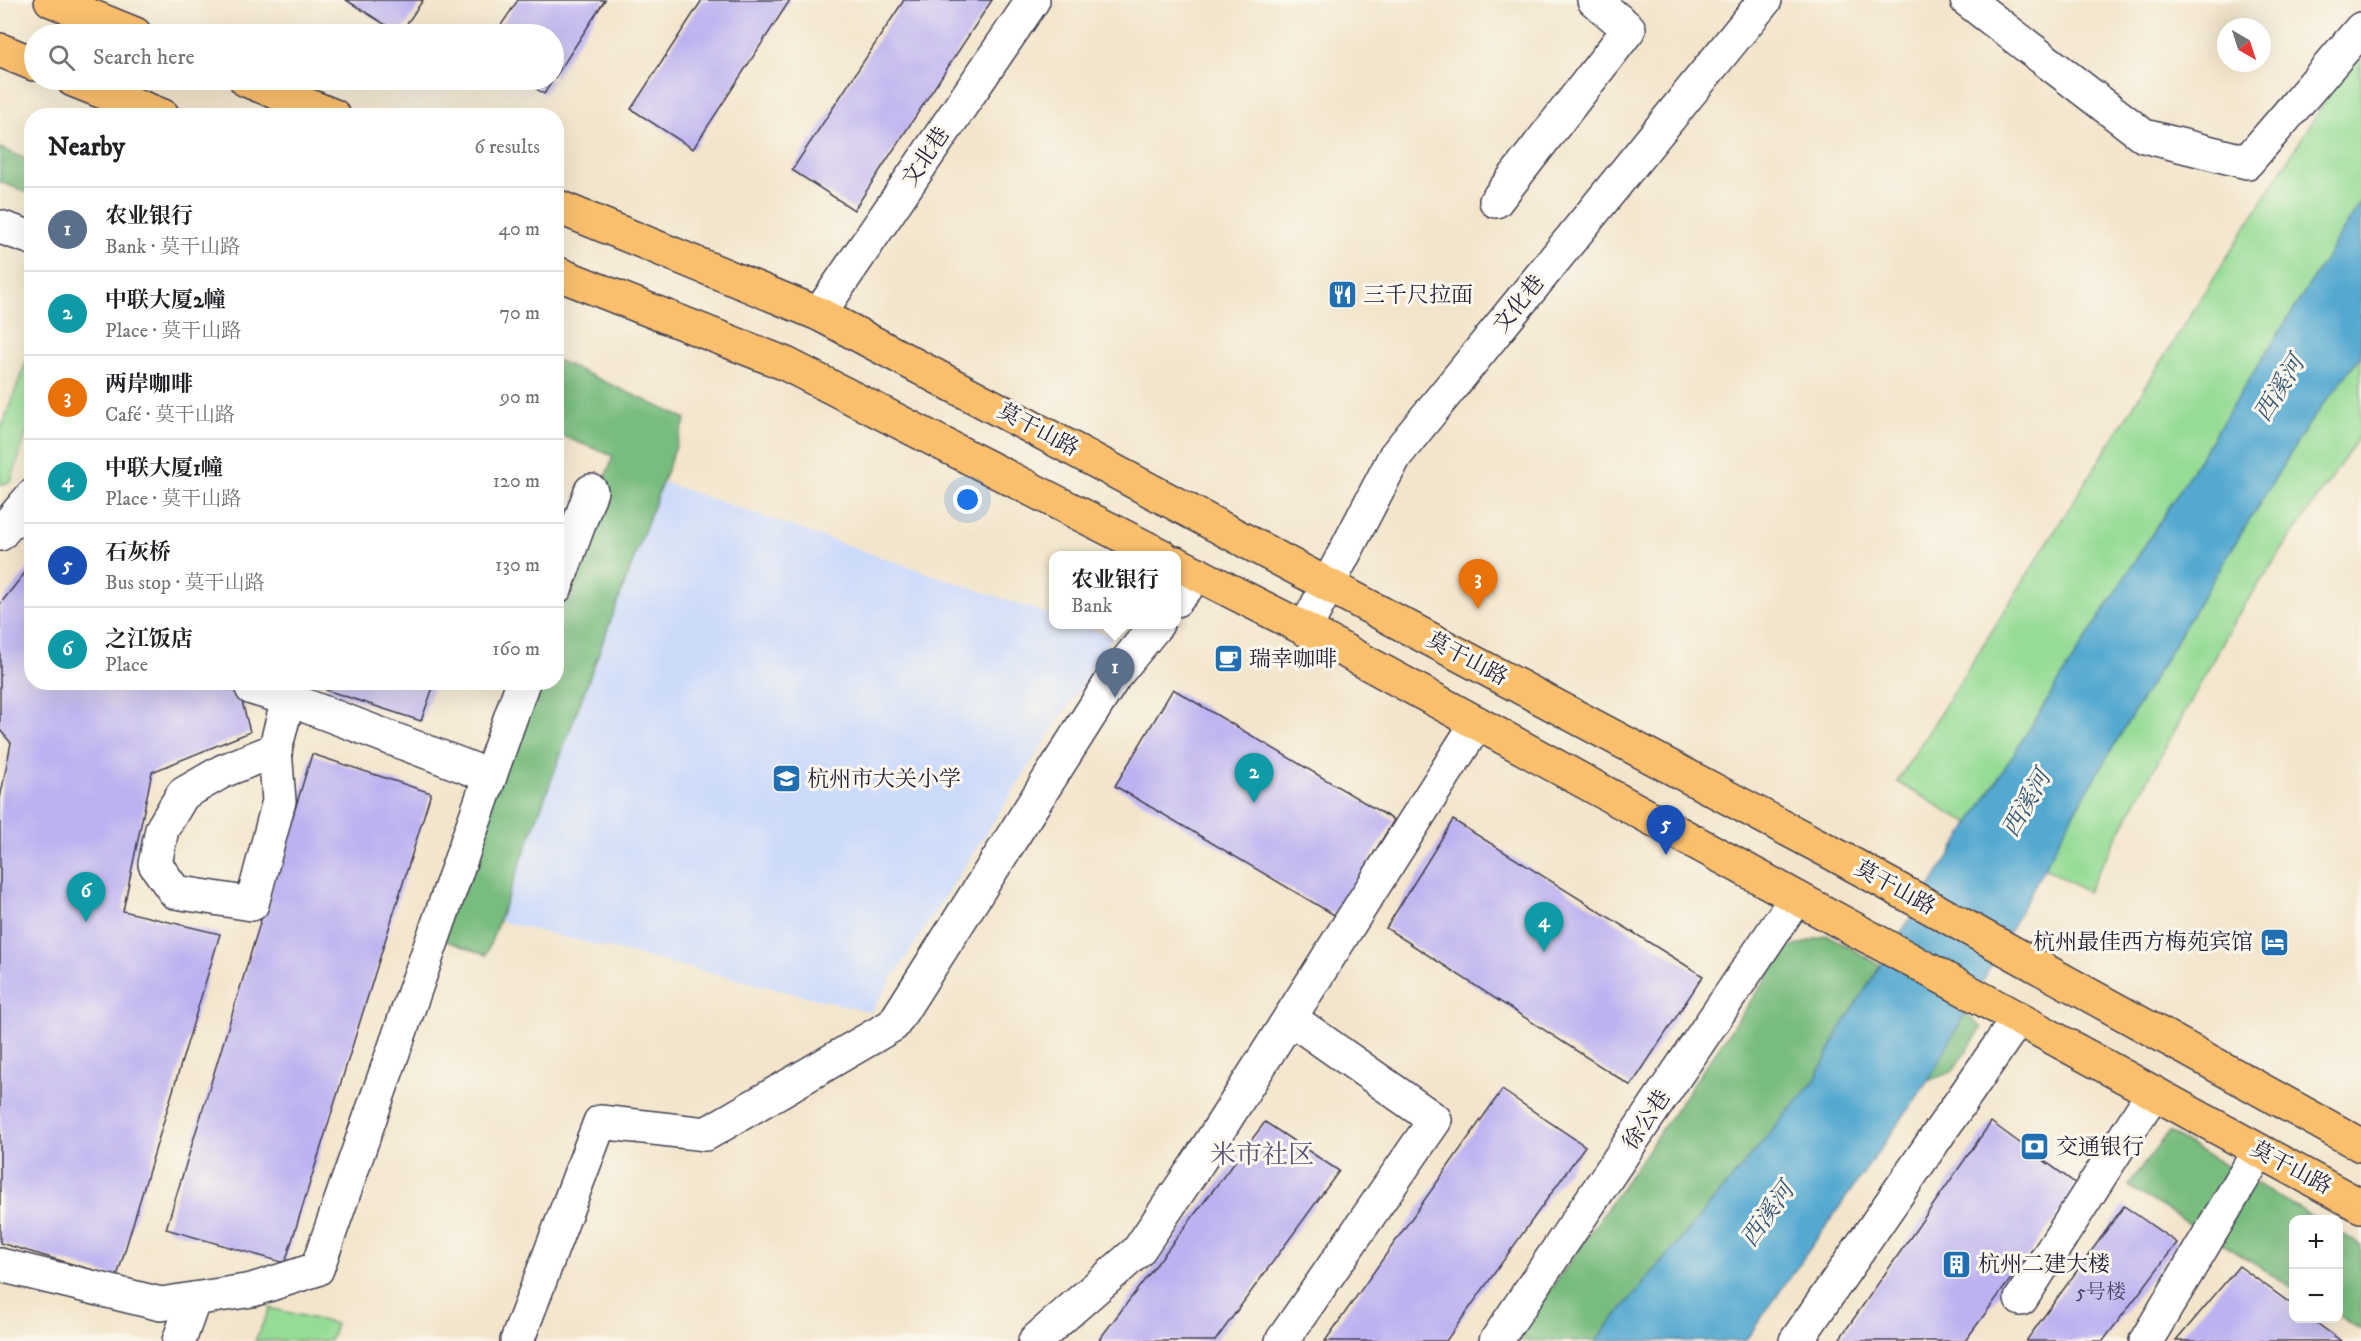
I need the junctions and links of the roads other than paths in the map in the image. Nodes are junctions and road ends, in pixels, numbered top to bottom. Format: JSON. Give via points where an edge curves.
{"nodes":[{"id":1,"x":51,"y":0,"type":"edge"},
{"id":2,"x":1033,"y":0,"type":"edge"},
{"id":3,"x":1594,"y":0,"type":"edge"},
{"id":4,"x":1764,"y":0,"type":"edge"},
{"id":5,"x":1967,"y":0,"type":"edge"},
{"id":6,"x":110,"y":24,"type":"edge"},
{"id":7,"x":2361,"y":29,"type":"edge"},
{"id":8,"x":0,"y":50,"type":"edge"},
{"id":9,"x":24,"y":60,"type":"edge"},
{"id":10,"x":98,"y":90,"type":"edge"},
{"id":11,"x":270,"y":90,"type":"edge"},
{"id":12,"x":143,"y":108,"type":"edge"},
{"id":13,"x":314,"y":108,"type":"edge"},
{"id":14,"x":1496,"y":201,"type":"dead end"},
{"id":15,"x":564,"y":209,"type":"edge"},
{"id":16,"x":0,"y":227,"type":"edge"},
{"id":17,"x":24,"y":235,"type":"edge"},
{"id":18,"x":564,"y":276,"type":"edge"},
{"id":19,"x":819,"y":314,"type":"junction"},
{"id":20,"x":591,"y":491,"type":"dead end"},
{"id":21,"x":24,"y":506,"type":"edge"},
{"id":22,"x":0,"y":534,"type":"edge"},
{"id":23,"x":1154,"y":551,"type":"edge"},
{"id":24,"x":564,"y":566,"type":"edge"},
{"id":25,"x":1187,"y":568,"type":"edge"},
{"id":26,"x":1181,"y":585,"type":"edge"},
{"id":27,"x":1328,"y":585,"type":"junction"},
{"id":28,"x":1305,"y":628,"type":"junction"},
{"id":29,"x":1153,"y":629,"type":"edge"},
{"id":30,"x":259,"y":690,"type":"edge"},
{"id":31,"x":520,"y":690,"type":"edge"},
{"id":32,"x":288,"y":699,"type":"junction"},
{"id":33,"x":1477,"y":723,"type":"junction"},
{"id":34,"x":275,"y":750,"type":"junction"},
{"id":35,"x":490,"y":776,"type":"junction"},
{"id":36,"x":1803,"y":901,"type":"junction"},
{"id":37,"x":2011,"y":1016,"type":"junction"},
{"id":38,"x":1290,"y":1018,"type":"junction"},
{"id":39,"x":2153,"y":1093,"type":"junction"},
{"id":40,"x":2361,"y":1145,"type":"edge"},
{"id":41,"x":2259,"y":1151,"type":"junction"},
{"id":42,"x":2361,"y":1206,"type":"edge"},
{"id":43,"x":0,"y":1265,"type":"edge"},
{"id":44,"x":194,"y":1299,"type":"junction"},
{"id":45,"x":2021,"y":1299,"type":"dead end"},
{"id":46,"x":179,"y":1341,"type":"edge"},
{"id":47,"x":517,"y":1341,"type":"edge"},
{"id":48,"x":1035,"y":1341,"type":"edge"},
{"id":49,"x":1282,"y":1341,"type":"edge"},
{"id":50,"x":1496,"y":1341,"type":"edge"},
{"id":51,"x":1796,"y":1341,"type":"edge"},
{"id":52,"x":2146,"y":1341,"type":"edge"}],
"edges":[{"from":1,"to":6,"type":"main road"},
{"from":2,"to":19,"type":"street","name":"文北巷"},
{"from":3,"to":14,"type":"street","via":[[1629,29]]},
{"from":4,"to":27,"type":"street","name":"文化巷","via":[[1395,456]]},
{"from":5,"to":7,"type":"street","via":[[2144,136],[2247,162]]},
{"from":8,"to":9,"type":"main road"},
{"from":10,"to":12,"type":"main road"},
{"from":11,"to":13,"type":"main road"},
{"from":15,"to":19,"type":"main road","name":"莫干山路"},
{"from":16,"to":17,"type":"street"},
{"from":18,"to":23,"type":"main road","via":[[786,364]]},
{"from":19,"to":27,"type":"main road","name":"莫干山路"},
{"from":20,"to":24,"type":"street"},
{"from":21,"to":22,"type":"street"},
{"from":25,"to":26,"type":"street"},
{"from":25,"to":28,"type":"main road","name":"莫干山路"},
{"from":27,"to":28,"type":"street","name":"文化巷"},
{"from":27,"to":40,"type":"main road","name":"莫干山路","via":[[1832,853]]},
{"from":28,"to":33,"type":"main road","name":"莫干山路"},
{"from":29,"to":47,"type":"street","via":[[1114,677],[893,1024],[706,1134],[600,1122]]},
{"from":30,"to":32,"type":"street"},
{"from":31,"to":35,"type":"street"},
{"from":32,"to":34,"type":"street"},
{"from":32,"to":35,"type":"street"},
{"from":33,"to":36,"type":"main road","name":"莫干山路"},
{"from":33,"to":38,"type":"street"},
{"from":34,"to":34,"type":"street","via":[[223,771],[183,794],[162,829],[155,864],[175,892],[252,904],[279,801]]},
{"from":35,"to":44,"type":"street","via":[[317,1269],[252,1290]]},
{"from":36,"to":37,"type":"main road","name":"莫干山路"},
{"from":36,"to":50,"type":"street","name":"徐公巷"},
{"from":37,"to":39,"type":"main road","name":"莫干山路"},
{"from":37,"to":51,"type":"street"},
{"from":38,"to":48,"type":"street","via":[[1137,1251]]},
{"from":38,"to":49,"type":"street","via":[[1435,1120]]},
{"from":39,"to":41,"type":"main road","name":"莫干山路"},
{"from":39,"to":45,"type":"street"},
{"from":41,"to":42,"type":"main road","name":"莫干山路"},
{"from":41,"to":52,"type":"street"},
{"from":43,"to":44,"type":"street","via":[[161,1304]]},
{"from":44,"to":46,"type":"street"}]}
